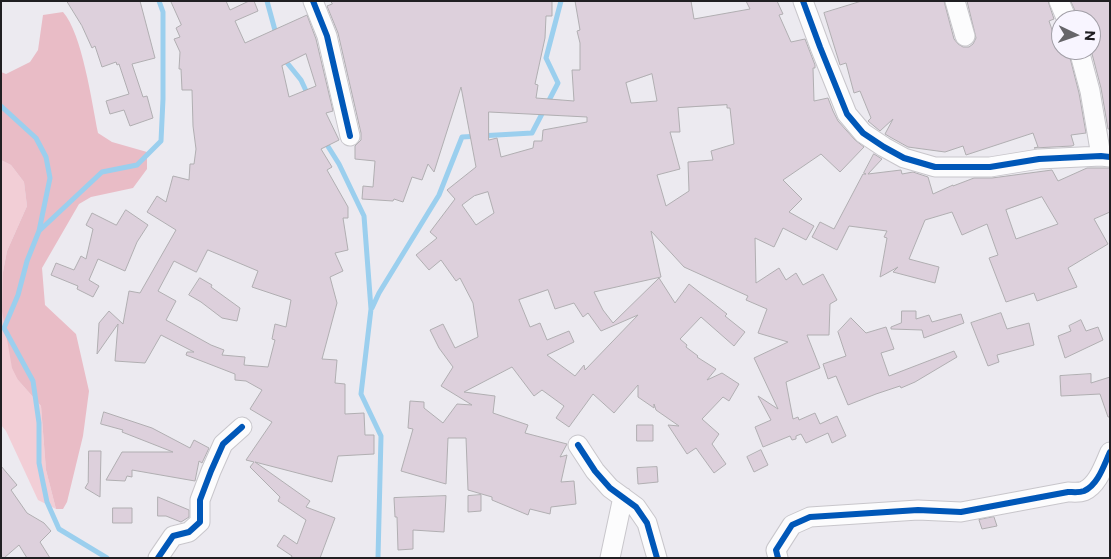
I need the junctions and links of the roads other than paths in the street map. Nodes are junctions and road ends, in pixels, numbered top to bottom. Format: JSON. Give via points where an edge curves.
{"nodes":[{"id":1,"x":314,"y":1,"type":"edge"},
{"id":2,"x":803,"y":1,"type":"edge"},
{"id":3,"x":955,"y":1,"type":"edge"},
{"id":4,"x":965,"y":36,"type":"dead end"},
{"id":5,"x":1082,"y":60,"type":"edge"},
{"id":6,"x":350,"y":136,"type":"dead end"},
{"id":7,"x":1105,"y":157,"type":"edge"},
{"id":8,"x":242,"y":427,"type":"dead end"},
{"id":9,"x":578,"y":445,"type":"dead end"},
{"id":10,"x":1110,"y":452,"type":"edge"},
{"id":11,"x":623,"y":497,"type":"junction"},
{"id":12,"x":158,"y":558,"type":"edge"},
{"id":13,"x":610,"y":558,"type":"edge"},
{"id":14,"x":657,"y":558,"type":"edge"},
{"id":15,"x":778,"y":558,"type":"edge"}],
"edges":[{"from":1,"to":6,"type":"street","via":[[326,36]]},
{"from":2,"to":7,"type":"street","via":[[847,114],[863,133],[904,158],[935,167],[990,167],[1039,159]]},
{"from":3,"to":4,"type":"street"},
{"from":5,"to":7,"type":"street"},
{"from":8,"to":12,"type":"street","via":[[223,444],[211,471],[200,500],[200,522],[188,532],[173,536]]},
{"from":9,"to":11,"type":"street","via":[[595,472]]},
{"from":10,"to":15,"type":"street","via":[[1093,485],[1083,492],[962,512],[918,510],[810,517],[792,525],[776,550]]},
{"from":11,"to":13,"type":"street"},
{"from":11,"to":14,"type":"street","via":[[636,507],[647,523]]}]}
